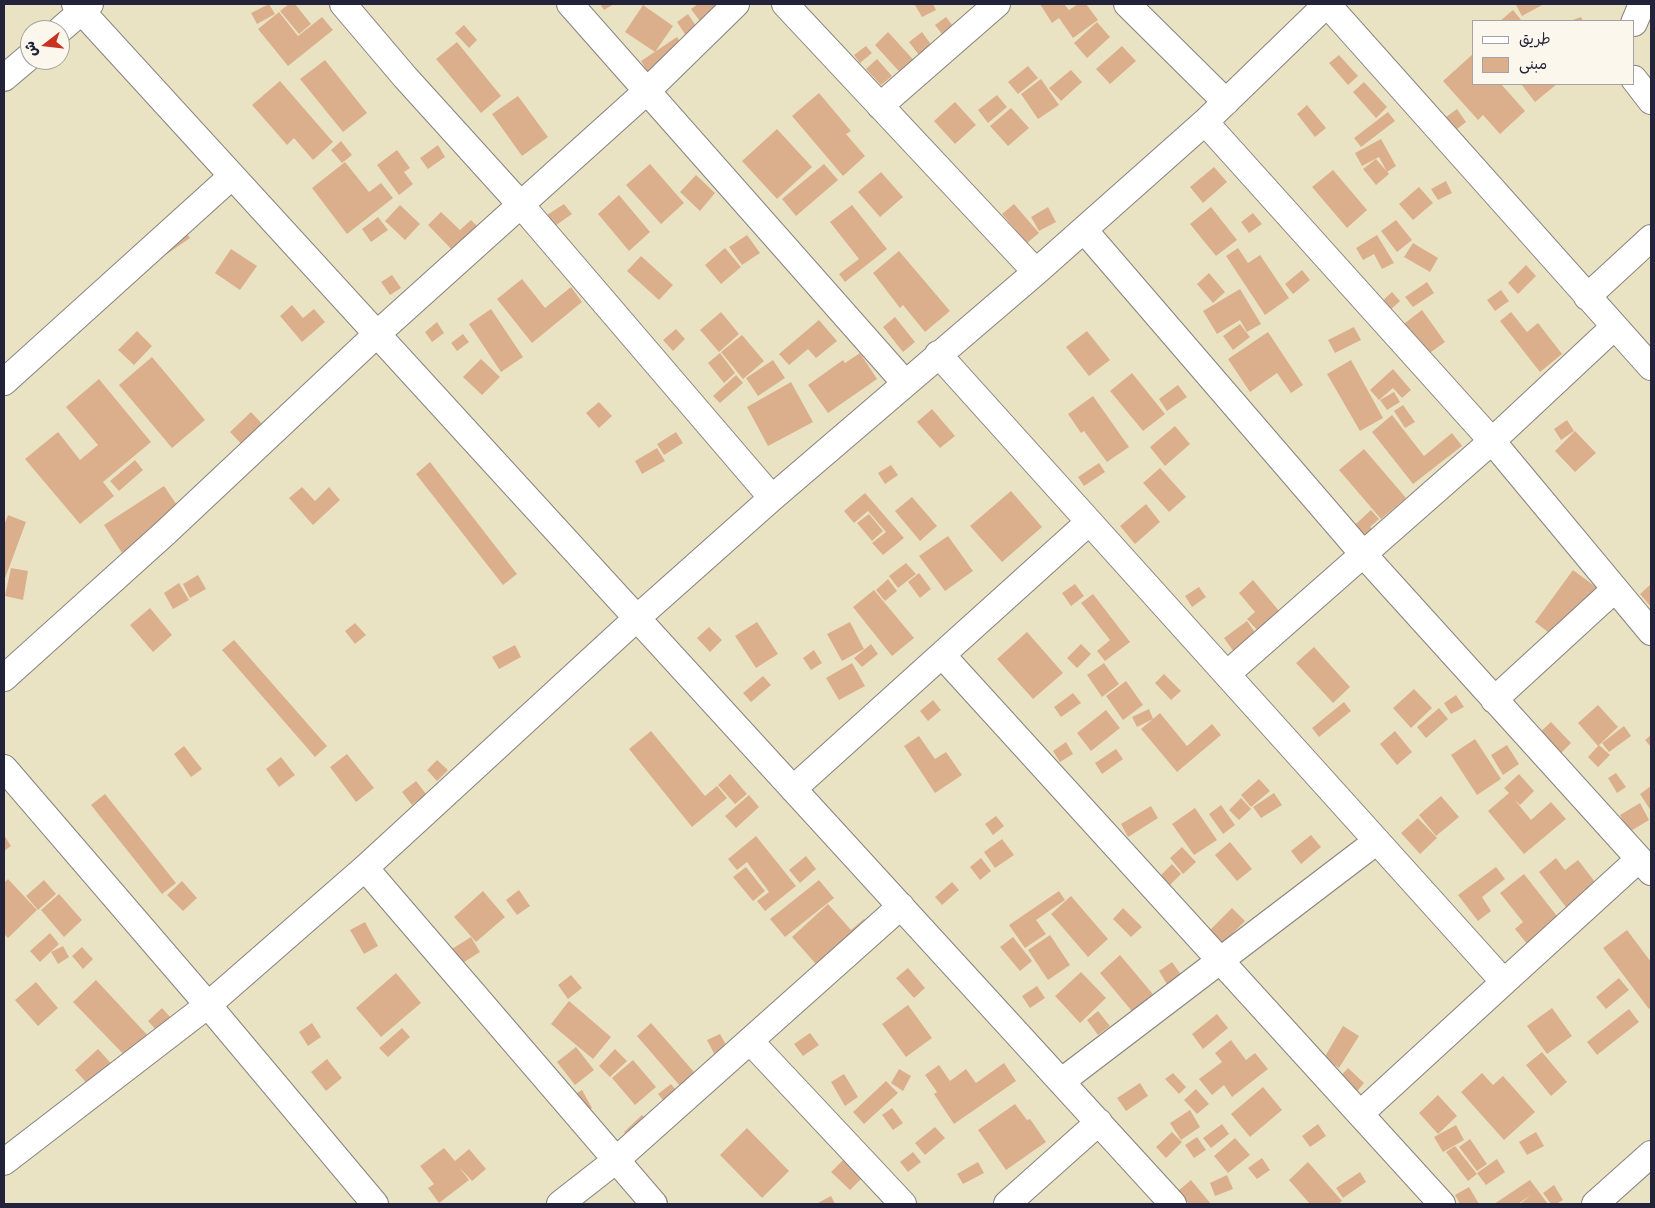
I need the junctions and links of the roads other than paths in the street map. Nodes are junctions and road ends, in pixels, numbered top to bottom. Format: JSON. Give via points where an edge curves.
{"nodes":[{"id":1,"x":343,"y":4,"type":"edge"},
{"id":2,"x":570,"y":4,"type":"edge"},
{"id":3,"x":736,"y":4,"type":"edge"},
{"id":4,"x":785,"y":4,"type":"edge"},
{"id":5,"x":997,"y":4,"type":"edge"},
{"id":6,"x":1127,"y":4,"type":"edge"},
{"id":7,"x":1327,"y":4,"type":"edge"},
{"id":8,"x":1642,"y":4,"type":"edge"},
{"id":9,"x":82,"y":6,"type":"edge"},
{"id":10,"x":69,"y":20,"type":"edge"},
{"id":11,"x":1635,"y":21,"type":"edge"},
{"id":12,"x":20,"y":64,"type":"edge"},
{"id":13,"x":4,"y":78,"type":"edge"},
{"id":14,"x":1635,"y":80,"type":"edge"},
{"id":15,"x":647,"y":91,"type":"junction"},
{"id":16,"x":1651,"y":101,"type":"edge"},
{"id":17,"x":1226,"y":102,"type":"junction"},
{"id":18,"x":880,"y":106,"type":"junction"},
{"id":19,"x":1205,"y":122,"type":"junction"},
{"id":20,"x":232,"y":176,"type":"junction"},
{"id":21,"x":521,"y":205,"type":"junction"},
{"id":22,"x":1084,"y":230,"type":"junction"},
{"id":23,"x":1651,"y":238,"type":"edge"},
{"id":24,"x":1036,"y":272,"type":"junction"},
{"id":25,"x":1587,"y":297,"type":"junction"},
{"id":26,"x":1614,"y":326,"type":"junction"},
{"id":27,"x":377,"y":334,"type":"junction"},
{"id":28,"x":938,"y":354,"type":"junction"},
{"id":29,"x":1651,"y":367,"type":"edge"},
{"id":30,"x":4,"y":382,"type":"edge"},
{"id":31,"x":905,"y":383,"type":"junction"},
{"id":32,"x":1492,"y":441,"type":"junction"},
{"id":33,"x":772,"y":498,"type":"junction"},
{"id":34,"x":1089,"y":522,"type":"junction"},
{"id":35,"x":1364,"y":555,"type":"junction"},
{"id":36,"x":1614,"y":590,"type":"junction"},
{"id":37,"x":637,"y":618,"type":"junction"},
{"id":38,"x":1651,"y":632,"type":"edge"},
{"id":39,"x":942,"y":655,"type":"junction"},
{"id":40,"x":1226,"y":674,"type":"junction"},
{"id":41,"x":4,"y":678,"type":"edge"},
{"id":42,"x":1494,"y":700,"type":"junction"},
{"id":43,"x":4,"y":768,"type":"edge"},
{"id":44,"x":793,"y":789,"type":"junction"},
{"id":45,"x":1377,"y":841,"type":"junction"},
{"id":46,"x":1645,"y":866,"type":"edge"},
{"id":47,"x":364,"y":868,"type":"junction"},
{"id":48,"x":901,"y":906,"type":"junction"},
{"id":49,"x":1221,"y":960,"type":"junction"},
{"id":50,"x":1504,"y":982,"type":"junction"},
{"id":51,"x":208,"y":1005,"type":"junction"},
{"id":52,"x":750,"y":1041,"type":"junction"},
{"id":53,"x":1062,"y":1082,"type":"junction"},
{"id":54,"x":1360,"y":1114,"type":"junction"},
{"id":55,"x":1099,"y":1122,"type":"junction"},
{"id":56,"x":1650,"y":1159,"type":"edge"},
{"id":57,"x":615,"y":1161,"type":"junction"},
{"id":58,"x":4,"y":1162,"type":"edge"},
{"id":59,"x":374,"y":1204,"type":"edge"},
{"id":60,"x":560,"y":1204,"type":"edge"},
{"id":61,"x":654,"y":1204,"type":"edge"},
{"id":62,"x":903,"y":1204,"type":"edge"},
{"id":63,"x":1007,"y":1204,"type":"edge"},
{"id":64,"x":1173,"y":1204,"type":"edge"},
{"id":65,"x":1442,"y":1204,"type":"edge"},
{"id":66,"x":1596,"y":1204,"type":"edge"}],
"edges":[{"from":1,"to":21,"type":"street"},
{"from":2,"to":15,"type":"street"},
{"from":3,"to":15,"type":"street"},
{"from":4,"to":18,"type":"street"},
{"from":5,"to":18,"type":"street"},
{"from":6,"to":17,"type":"street"},
{"from":7,"to":17,"type":"street"},
{"from":7,"to":25,"type":"street"},
{"from":8,"to":11,"type":"street"},
{"from":9,"to":10,"type":"street"},
{"from":9,"to":20,"type":"street"},
{"from":12,"to":13,"type":"street"},
{"from":14,"to":16,"type":"street"},
{"from":15,"to":21,"type":"street"},
{"from":15,"to":31,"type":"street"},
{"from":17,"to":19,"type":"street"},
{"from":18,"to":24,"type":"street"},
{"from":19,"to":22,"type":"street"},
{"from":19,"to":32,"type":"street"},
{"from":20,"to":27,"type":"street"},
{"from":20,"to":30,"type":"street"},
{"from":21,"to":27,"type":"street"},
{"from":21,"to":33,"type":"street"},
{"from":22,"to":24,"type":"street"},
{"from":22,"to":35,"type":"street"},
{"from":23,"to":25,"type":"street"},
{"from":24,"to":28,"type":"street"},
{"from":25,"to":26,"type":"street"},
{"from":26,"to":29,"type":"street"},
{"from":26,"to":32,"type":"street"},
{"from":27,"to":37,"type":"street"},
{"from":27,"to":41,"type":"street","via":[[165,533]]},
{"from":28,"to":31,"type":"street"},
{"from":28,"to":34,"type":"street"},
{"from":31,"to":33,"type":"street"},
{"from":32,"to":35,"type":"street"},
{"from":32,"to":36,"type":"street"},
{"from":33,"to":37,"type":"street"},
{"from":34,"to":39,"type":"street"},
{"from":34,"to":40,"type":"street"},
{"from":35,"to":40,"type":"street"},
{"from":35,"to":42,"type":"street"},
{"from":36,"to":38,"type":"street"},
{"from":36,"to":42,"type":"street"},
{"from":37,"to":44,"type":"street"},
{"from":37,"to":47,"type":"street"},
{"from":39,"to":44,"type":"street"},
{"from":39,"to":49,"type":"street"},
{"from":40,"to":45,"type":"street"},
{"from":42,"to":46,"type":"street"},
{"from":43,"to":51,"type":"street"},
{"from":44,"to":48,"type":"street"},
{"from":45,"to":49,"type":"street"},
{"from":45,"to":50,"type":"street"},
{"from":46,"to":50,"type":"street"},
{"from":47,"to":51,"type":"street"},
{"from":47,"to":57,"type":"street"},
{"from":48,"to":52,"type":"street"},
{"from":48,"to":53,"type":"street"},
{"from":49,"to":53,"type":"street"},
{"from":49,"to":54,"type":"street"},
{"from":50,"to":54,"type":"street"},
{"from":51,"to":58,"type":"street"},
{"from":51,"to":59,"type":"street"},
{"from":52,"to":57,"type":"street"},
{"from":52,"to":62,"type":"street"},
{"from":53,"to":55,"type":"street"},
{"from":54,"to":65,"type":"street"},
{"from":55,"to":63,"type":"street"},
{"from":55,"to":64,"type":"street"},
{"from":56,"to":66,"type":"street"},
{"from":57,"to":60,"type":"street"},
{"from":57,"to":61,"type":"street"}]}
